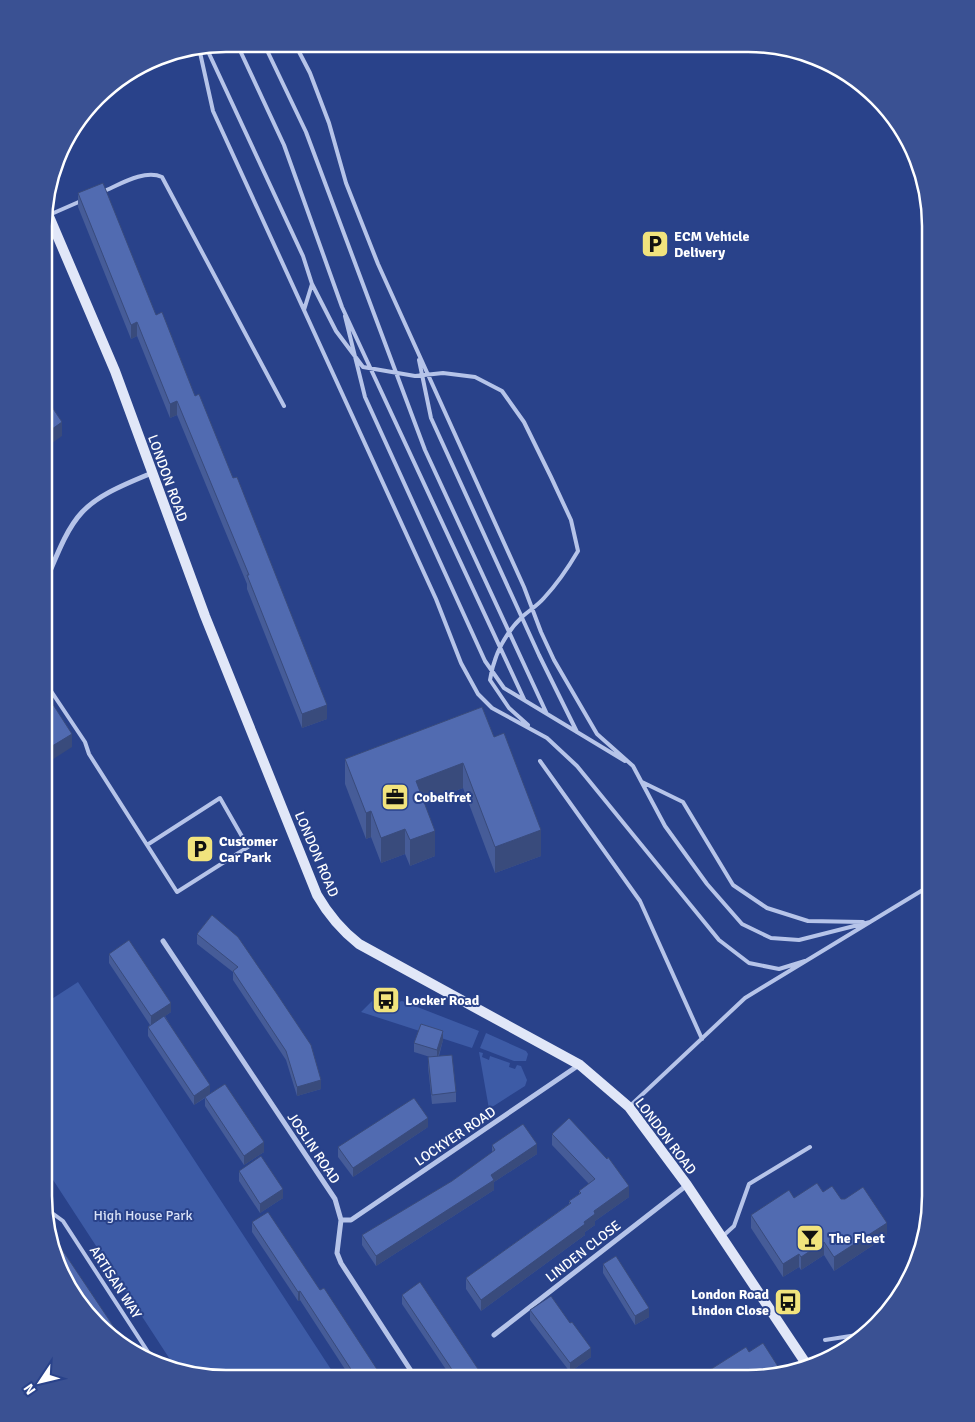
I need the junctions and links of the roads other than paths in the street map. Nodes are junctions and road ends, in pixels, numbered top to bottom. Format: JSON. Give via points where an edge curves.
{"nodes":[{"id":1,"x":241,"y":52,"type":"edge"},
{"id":2,"x":268,"y":52,"type":"edge"},
{"id":3,"x":299,"y":52,"type":"edge"},
{"id":4,"x":209,"y":54,"type":"edge"},
{"id":5,"x":200,"y":55,"type":"edge"},
{"id":6,"x":93,"y":196,"type":"edge"},
{"id":7,"x":84,"y":199,"type":"edge"},
{"id":8,"x":54,"y":209,"type":"edge"},
{"id":9,"x":52,"y":223,"type":"edge"},
{"id":10,"x":312,"y":284,"type":"junction"},
{"id":11,"x":342,"y":306,"type":"junction"},
{"id":12,"x":304,"y":310,"type":"junction"},
{"id":13,"x":417,"y":350,"type":"junction"},
{"id":14,"x":354,"y":355,"type":"junction"},
{"id":15,"x":371,"y":369,"type":"junction"},
{"id":16,"x":395,"y":374,"type":"junction"},
{"id":17,"x":428,"y":374,"type":"junction"},
{"id":18,"x":422,"y":375,"type":"junction"},
{"id":19,"x":284,"y":406,"type":"dead end"},
{"id":20,"x":152,"y":473,"type":"junction"},
{"id":21,"x":52,"y":567,"type":"edge"},
{"id":22,"x":532,"y":609,"type":"junction"},
{"id":23,"x":522,"y":618,"type":"junction"},
{"id":24,"x":508,"y":634,"type":"junction"},
{"id":25,"x":499,"y":648,"type":"junction"},
{"id":26,"x":492,"y":670,"type":"junction"},
{"id":27,"x":52,"y":692,"type":"edge"},
{"id":28,"x":524,"y":699,"type":"junction"},
{"id":29,"x":546,"y":712,"type":"junction"},
{"id":30,"x":532,"y":728,"type":"junction"},
{"id":31,"x":578,"y":733,"type":"junction"},
{"id":32,"x":540,"y":761,"type":"dead end"},
{"id":33,"x":633,"y":766,"type":"junction"},
{"id":34,"x":642,"y":782,"type":"junction"},
{"id":35,"x":147,"y":845,"type":"junction"},
{"id":36,"x":922,"y":890,"type":"edge"},
{"id":37,"x":870,"y":922,"type":"junction"},
{"id":38,"x":163,"y":941,"type":"dead end"},
{"id":39,"x":805,"y":961,"type":"junction"},
{"id":40,"x":702,"y":1039,"type":"junction"},
{"id":41,"x":580,"y":1065,"type":"junction"},
{"id":42,"x":629,"y":1107,"type":"junction"},
{"id":43,"x":810,"y":1147,"type":"dead end"},
{"id":44,"x":687,"y":1185,"type":"junction"},
{"id":45,"x":54,"y":1214,"type":"edge"},
{"id":46,"x":341,"y":1220,"type":"junction"},
{"id":47,"x":722,"y":1237,"type":"junction"},
{"id":48,"x":494,"y":1335,"type":"dead end"},
{"id":49,"x":850,"y":1336,"type":"edge"},
{"id":50,"x":825,"y":1340,"type":"dead end"},
{"id":51,"x":146,"y":1350,"type":"edge"},
{"id":52,"x":804,"y":1360,"type":"edge"},
{"id":53,"x":410,"y":1370,"type":"edge"}],
"edges":[{"from":1,"to":11,"type":"lane","via":[[284,145]]},
{"from":2,"to":16,"type":"lane","via":[[306,132]]},
{"from":3,"to":13,"type":"lane","via":[[326,115],[346,183],[374,255]]},
{"from":4,"to":10,"type":"lane","via":[[303,256]]},
{"from":5,"to":12,"type":"lane","via":[[213,111]]},
{"from":6,"to":19,"type":"lane","via":[[146,175],[162,177]]},
{"from":7,"to":8,"type":"lane"},
{"from":9,"to":20,"type":"street","name":"LONDON ROAD","via":[[115,371]]},
{"from":10,"to":12,"type":"lane"},
{"from":10,"to":14,"type":"lane","via":[[336,331]]},
{"from":11,"to":14,"type":"lane"},
{"from":11,"to":15,"type":"lane"},
{"from":12,"to":30,"type":"lane","via":[[478,694],[511,720]]},
{"from":13,"to":17,"type":"lane"},
{"from":13,"to":18,"type":"lane"},
{"from":14,"to":15,"type":"lane","via":[[363,367]]},
{"from":14,"to":26,"type":"lane","via":[[365,397]]},
{"from":15,"to":16,"type":"lane"},
{"from":15,"to":25,"type":"lane"},
{"from":16,"to":18,"type":"lane"},
{"from":16,"to":24,"type":"lane","via":[[425,450]]},
{"from":17,"to":18,"type":"lane"},
{"from":17,"to":22,"type":"lane"},
{"from":17,"to":22,"type":"lane","via":[[475,377],[502,391],[524,422],[571,520],[578,551],[565,573]]},
{"from":18,"to":23,"type":"lane","via":[[431,418]]},
{"from":20,"to":21,"type":"street","via":[[110,490],[85,506],[67,532]]},
{"from":20,"to":41,"type":"street","name":"LONDON ROAD","via":[[260,754],[326,910],[359,944]]},
{"from":22,"to":23,"type":"lane"},
{"from":22,"to":33,"type":"lane","via":[[554,660],[597,734]]},
{"from":23,"to":24,"type":"lane"},
{"from":23,"to":31,"type":"lane"},
{"from":24,"to":25,"type":"lane"},
{"from":24,"to":29,"type":"lane"},
{"from":25,"to":26,"type":"lane"},
{"from":25,"to":28,"type":"lane"},
{"from":26,"to":28,"type":"lane","via":[[504,688]]},
{"from":26,"to":30,"type":"lane","via":[[490,680],[509,708]]},
{"from":27,"to":35,"type":"lane"},
{"from":28,"to":29,"type":"lane"},
{"from":29,"to":31,"type":"lane"},
{"from":30,"to":39,"type":"lane","via":[[577,766],[718,940],[749,963],[780,969]]},
{"from":31,"to":33,"type":"lane"},
{"from":32,"to":40,"type":"lane","via":[[640,901]]},
{"from":33,"to":34,"type":"lane"},
{"from":34,"to":37,"type":"lane","via":[[683,802],[733,885],[767,908],[808,921]]},
{"from":34,"to":37,"type":"lane","via":[[665,826],[707,884],[742,924],[771,938],[799,940]]},
{"from":35,"to":35,"type":"lane","via":[[220,798],[248,847],[177,892]]},
{"from":36,"to":37,"type":"lane"},
{"from":37,"to":39,"type":"lane"},
{"from":38,"to":46,"type":"street","name":"JOSLIN ROAD","via":[[334,1199]]},
{"from":39,"to":40,"type":"lane","via":[[745,998]]},
{"from":40,"to":42,"type":"lane"},
{"from":41,"to":42,"type":"street","name":"LONDON ROAD"},
{"from":41,"to":46,"type":"street","name":"LOCKYER ROAD","via":[[351,1220]]},
{"from":42,"to":44,"type":"street","name":"LONDON ROAD"},
{"from":43,"to":47,"type":"lane","via":[[749,1184],[734,1226]]},
{"from":44,"to":47,"type":"street","name":"LONDON ROAD"},
{"from":44,"to":48,"type":"street","name":"LINDEN CLOSE"},
{"from":45,"to":51,"type":"lane","name":"ARTISAN WAY","via":[[63,1221]]},
{"from":46,"to":53,"type":"street","name":"JOSLIN ROAD","via":[[337,1253],[341,1263]]},
{"from":47,"to":52,"type":"street","name":"LONDON ROAD"},
{"from":49,"to":50,"type":"lane"}]}
